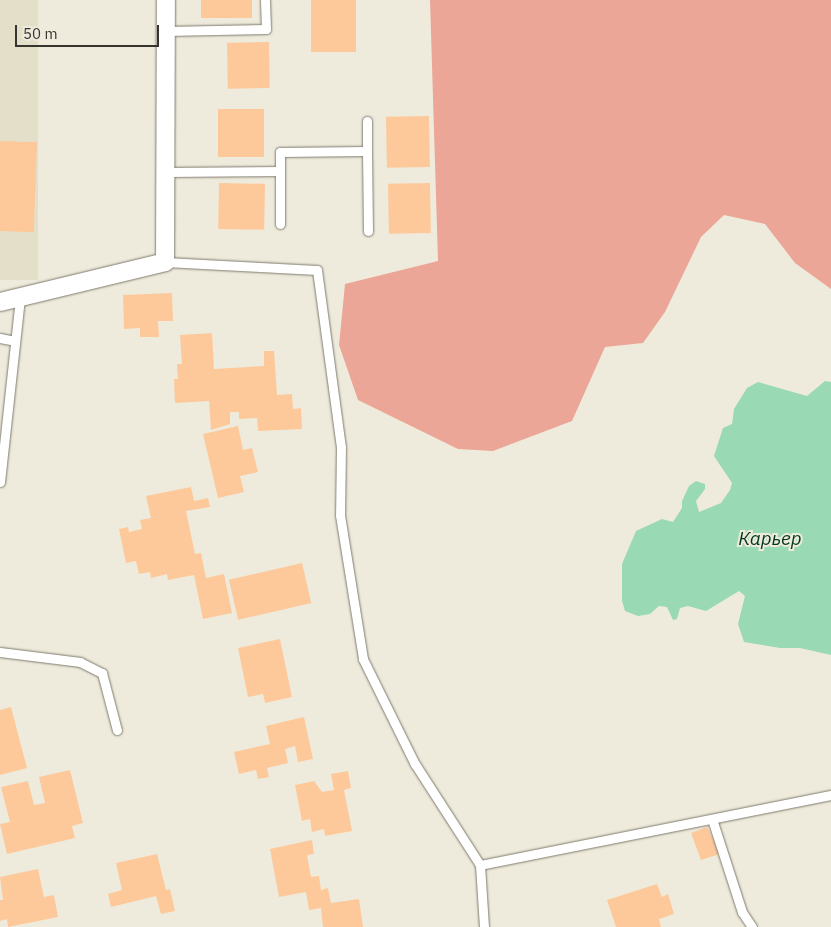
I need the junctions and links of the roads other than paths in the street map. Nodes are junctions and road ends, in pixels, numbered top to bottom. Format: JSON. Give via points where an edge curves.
{"nodes":[{"id":1,"x":166,"y":0,"type":"edge"},
{"id":2,"x":265,"y":0,"type":"edge"},
{"id":3,"x":166,"y":32,"type":"junction"},
{"id":4,"x":366,"y":121,"type":"dead end"},
{"id":5,"x":367,"y":152,"type":"junction"},
{"id":6,"x":280,"y":171,"type":"junction"},
{"id":7,"x":166,"y":172,"type":"junction"},
{"id":8,"x":280,"y":224,"type":"dead end"},
{"id":9,"x":368,"y":230,"type":"dead end"},
{"id":10,"x":165,"y":262,"type":"junction"},
{"id":11,"x":20,"y":298,"type":"junction"},
{"id":12,"x":0,"y":302,"type":"edge"},
{"id":13,"x":0,"y":338,"type":"edge"},
{"id":14,"x":16,"y":341,"type":"junction"},
{"id":15,"x":0,"y":482,"type":"edge"},
{"id":16,"x":0,"y":652,"type":"edge"},
{"id":17,"x":117,"y":730,"type":"dead end"},
{"id":18,"x":831,"y":795,"type":"edge"},
{"id":19,"x":712,"y":819,"type":"junction"},
{"id":20,"x":480,"y":865,"type":"junction"},
{"id":21,"x":484,"y":927,"type":"edge"},
{"id":22,"x":752,"y":927,"type":"edge"}],
"edges":[{"from":1,"to":3,"type":"street"},
{"from":2,"to":3,"type":"lane","via":[[266,29]]},
{"from":3,"to":7,"type":"street"},
{"from":4,"to":5,"type":"lane"},
{"from":5,"to":6,"type":"lane","via":[[280,152]]},
{"from":5,"to":9,"type":"lane"},
{"from":6,"to":7,"type":"lane"},
{"from":6,"to":8,"type":"lane"},
{"from":7,"to":10,"type":"street"},
{"from":10,"to":11,"type":"street"},
{"from":10,"to":20,"type":"lane","via":[[317,270],[341,447],[340,516],[363,658],[415,764]]},
{"from":11,"to":12,"type":"street"},
{"from":11,"to":14,"type":"lane"},
{"from":13,"to":14,"type":"lane"},
{"from":14,"to":15,"type":"lane"},
{"from":16,"to":17,"type":"lane","via":[[80,662],[102,673]]},
{"from":18,"to":19,"type":"lane"},
{"from":19,"to":20,"type":"lane"},
{"from":19,"to":22,"type":"lane","via":[[742,912]]},
{"from":20,"to":21,"type":"lane"}]}
